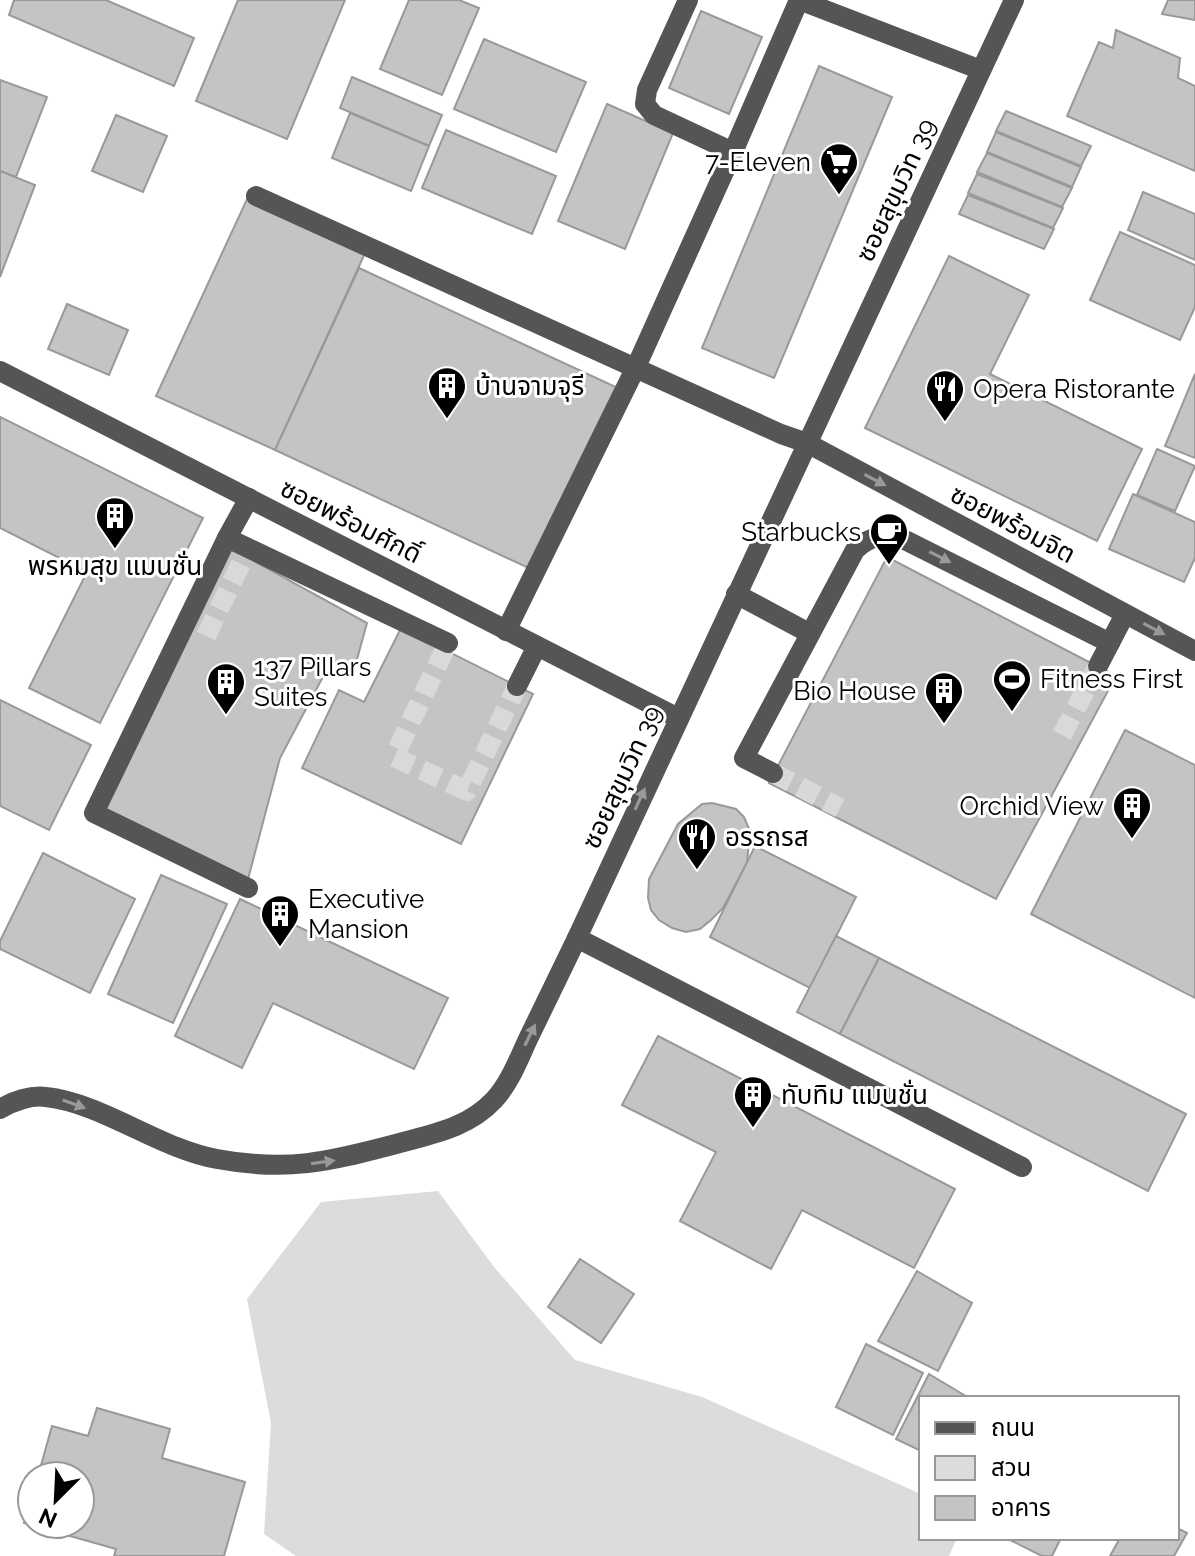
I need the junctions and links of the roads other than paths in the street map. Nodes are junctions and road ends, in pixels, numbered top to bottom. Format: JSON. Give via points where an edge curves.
{"nodes":[{"id":1,"x":688,"y":0,"type":"edge"},
{"id":2,"x":799,"y":0,"type":"edge"},
{"id":3,"x":1014,"y":0,"type":"edge"},
{"id":4,"x":981,"y":70,"type":"junction"},
{"id":5,"x":733,"y":152,"type":"junction"},
{"id":6,"x":256,"y":196,"type":"dead end"},
{"id":7,"x":636,"y":367,"type":"junction"},
{"id":8,"x":0,"y":371,"type":"edge"},
{"id":9,"x":807,"y":443,"type":"junction"},
{"id":10,"x":249,"y":498,"type":"junction"},
{"id":11,"x":227,"y":538,"type":"junction"},
{"id":12,"x":736,"y":594,"type":"junction"},
{"id":13,"x":465,"y":609,"type":"junction"},
{"id":14,"x":1125,"y":614,"type":"junction"},
{"id":15,"x":506,"y":631,"type":"junction"},
{"id":16,"x":809,"y":633,"type":"junction"},
{"id":17,"x":1110,"y":643,"type":"junction"},
{"id":18,"x":537,"y":646,"type":"junction"},
{"id":19,"x":1195,"y":651,"type":"edge"},
{"id":20,"x":1098,"y":666,"type":"tunnel mouth"},
{"id":21,"x":517,"y":686,"type":"tunnel mouth"},
{"id":22,"x":678,"y":718,"type":"junction"},
{"id":23,"x":773,"y":773,"type":"tunnel mouth"},
{"id":24,"x":248,"y":888,"type":"dead end"},
{"id":25,"x":577,"y":938,"type":"junction"},
{"id":26,"x":0,"y":1109,"type":"edge"},
{"id":27,"x":1022,"y":1167,"type":"dead end"}],
"edges":[{"from":1,"to":5,"type":"street","via":[[645,104],[654,115]]},
{"from":2,"to":4,"type":"street"},
{"from":2,"to":5,"type":"street"},
{"from":3,"to":4,"type":"street","name":"ซอยสุขุมวิท 39"},
{"from":4,"to":9,"type":"street","name":"ซอยสุขุมวิท 39"},
{"from":5,"to":7,"type":"street"},
{"from":6,"to":7,"type":"street","name":"ซอยพร้อมจิต"},
{"from":7,"to":9,"type":"street","name":"ซอยพร้อมจิต"},
{"from":7,"to":15,"type":"street"},
{"from":8,"to":10,"type":"street","name":"ซอยพร้อมศักดิ์"},
{"from":9,"to":12,"type":"street","name":"ซอยสุขุมวิท 39"},
{"from":9,"to":14,"type":"street","name":"ซอยพร้อมจิต","one_way":true},
{"from":10,"to":11,"type":"street"},
{"from":10,"to":13,"type":"street","name":"ซอยพร้อมศักดิ์"},
{"from":11,"to":13,"type":"street","via":[[446,646]]},
{"from":11,"to":24,"type":"street","via":[[94,813]]},
{"from":12,"to":16,"type":"street"},
{"from":12,"to":22,"type":"street","name":"ซอยสุขุมวิท 39"},
{"from":13,"to":15,"type":"street","name":"ซอยพร้อมศักดิ์"},
{"from":14,"to":17,"type":"street"},
{"from":14,"to":19,"type":"street","name":"ซอยพร้อมจิต","one_way":true},
{"from":15,"to":18,"type":"street","name":"ซอยพร้อมศักดิ์"},
{"from":16,"to":17,"type":"street","one_way":true,"via":[[855,550],[867,538],[880,535],[907,541]]},
{"from":16,"to":23,"type":"street","via":[[744,758]]},
{"from":17,"to":20,"type":"street"},
{"from":18,"to":21,"type":"street"},
{"from":18,"to":22,"type":"street","name":"ซอยพร้อมศักดิ์"},
{"from":25,"to":22,"type":"street","name":"ซอยสุขุมวิท 39","one_way":true},
{"from":26,"to":25,"type":"street","name":"ซอยสุขุมวิท 39","one_way":true,"via":[[43,1096],[68,1101],[213,1159],[270,1167],[328,1162],[455,1127],[478,1116],[497,1097]]},
{"from":25,"to":27,"type":"street"}]}
